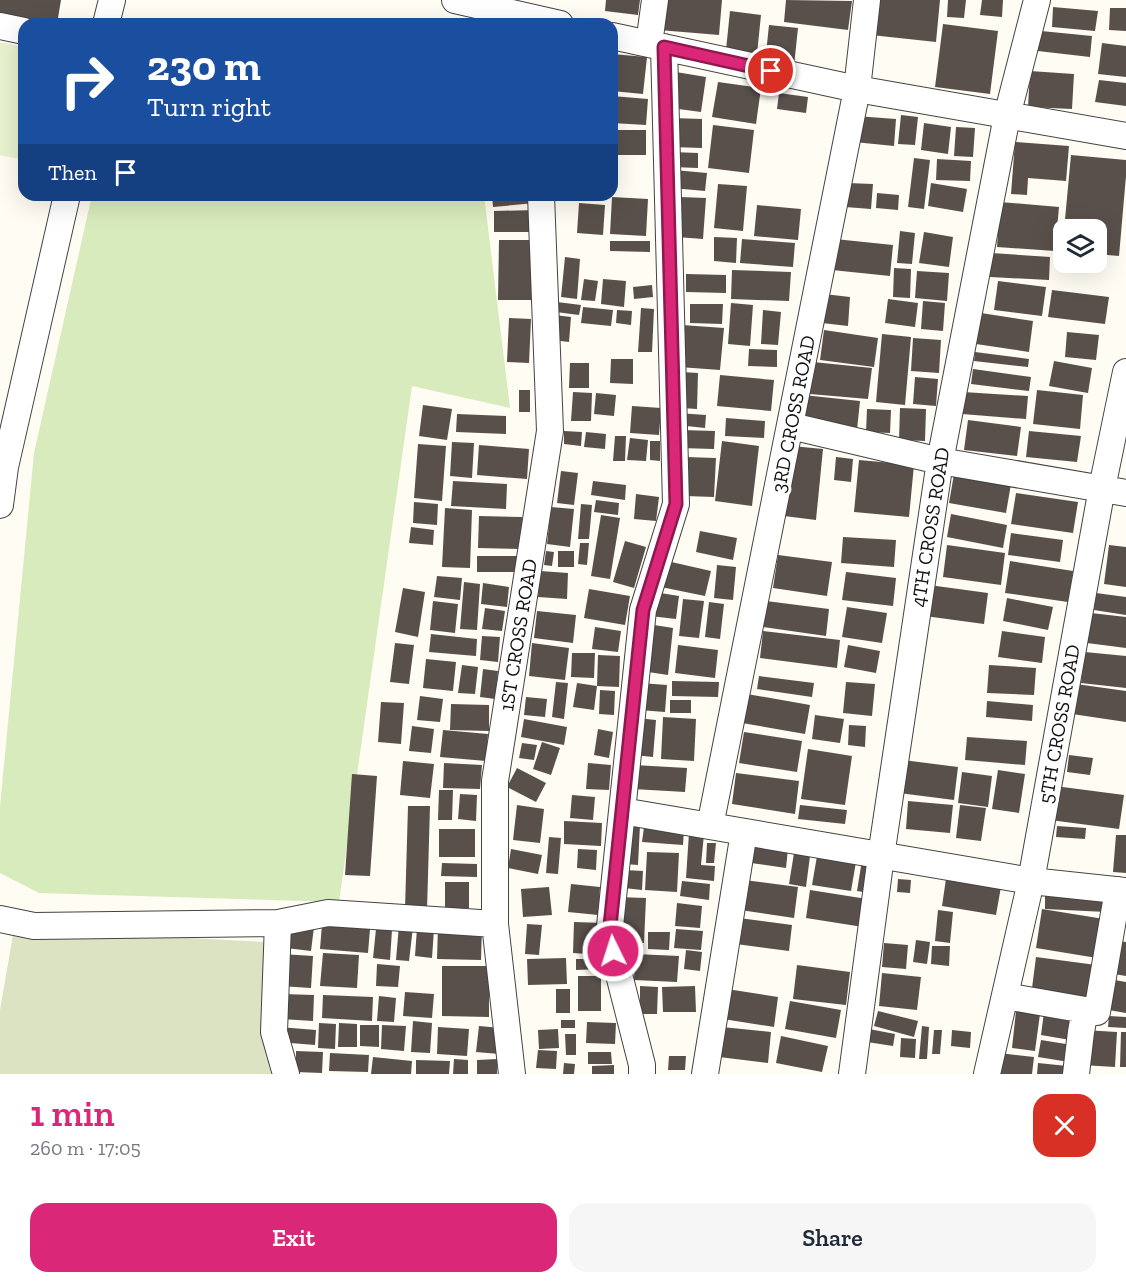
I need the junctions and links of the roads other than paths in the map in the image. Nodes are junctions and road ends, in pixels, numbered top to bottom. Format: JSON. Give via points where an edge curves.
{"nodes":[{"id":1,"x":112,"y":0,"type":"edge"},
{"id":2,"x":455,"y":0,"type":"edge"},
{"id":3,"x":655,"y":0,"type":"edge"},
{"id":4,"x":867,"y":0,"type":"edge"},
{"id":5,"x":1037,"y":0,"type":"edge"},
{"id":6,"x":480,"y":3,"type":"edge"},
{"id":7,"x":108,"y":18,"type":"edge"},
{"id":8,"x":526,"y":18,"type":"edge"},
{"id":9,"x":0,"y":26,"type":"edge"},
{"id":10,"x":18,"y":30,"type":"edge"},
{"id":11,"x":618,"y":37,"type":"edge"},
{"id":12,"x":657,"y":46,"type":"junction"},
{"id":13,"x":857,"y":89,"type":"junction"},
{"id":14,"x":1006,"y":116,"type":"junction"},
{"id":15,"x":1126,"y":136,"type":"edge"},
{"id":16,"x":66,"y":201,"type":"edge"},
{"id":17,"x":541,"y":201,"type":"edge"},
{"id":18,"x":1126,"y":372,"type":"edge"},
{"id":19,"x":791,"y":426,"type":"junction"},
{"id":20,"x":940,"y":461,"type":"junction"},
{"id":21,"x":2,"y":469,"type":"edge"},
{"id":22,"x":1114,"y":490,"type":"edge"},
{"id":23,"x":0,"y":505,"type":"edge"},
{"id":24,"x":622,"y":811,"type":"junction"},
{"id":25,"x":710,"y":826,"type":"junction"},
{"id":26,"x":744,"y":832,"type":"junction"},
{"id":27,"x":881,"y":856,"type":"junction"},
{"id":28,"x":1031,"y":881,"type":"junction"},
{"id":29,"x":1122,"y":890,"type":"edge"},
{"id":30,"x":0,"y":919,"type":"edge"},
{"id":31,"x":278,"y":923,"type":"junction"},
{"id":32,"x":495,"y":924,"type":"junction"},
{"id":33,"x":1005,"y":996,"type":"junction"},
{"id":34,"x":1085,"y":1010,"type":"junction"},
{"id":35,"x":853,"y":1067,"type":"edge"},
{"id":36,"x":642,"y":1070,"type":"edge"},
{"id":37,"x":286,"y":1074,"type":"edge"},
{"id":38,"x":512,"y":1074,"type":"edge"},
{"id":39,"x":705,"y":1074,"type":"edge"},
{"id":40,"x":987,"y":1074,"type":"edge"},
{"id":41,"x":1077,"y":1074,"type":"edge"}],
"edges":[{"from":1,"to":7,"type":"street"},
{"from":2,"to":6,"type":"street"},
{"from":3,"to":12,"type":"street"},
{"from":4,"to":13,"type":"street","name":"3RD CROSS ROAD"},
{"from":5,"to":14,"type":"street","name":"4TH CROSS ROAD"},
{"from":6,"to":8,"type":"street"},
{"from":9,"to":10,"type":"street"},
{"from":11,"to":12,"type":"street"},
{"from":12,"to":13,"type":"street"},
{"from":12,"to":24,"type":"street","via":[[676,504],[643,610]]},
{"from":13,"to":14,"type":"street"},
{"from":13,"to":19,"type":"street","name":"3RD CROSS ROAD"},
{"from":14,"to":15,"type":"street"},
{"from":14,"to":20,"type":"street","name":"4TH CROSS ROAD"},
{"from":16,"to":21,"type":"street"},
{"from":17,"to":32,"type":"street","name":"1ST CROSS ROAD","via":[[550,431],[495,781]]},
{"from":18,"to":22,"type":"street","name":"5TH CROSS ROAD"},
{"from":19,"to":20,"type":"street"},
{"from":19,"to":25,"type":"street","name":"3RD CROSS ROAD"},
{"from":20,"to":22,"type":"street"},
{"from":20,"to":27,"type":"street","name":"4TH CROSS ROAD"},
{"from":21,"to":23,"type":"street"},
{"from":22,"to":28,"type":"street","name":"5TH CROSS ROAD"},
{"from":24,"to":25,"type":"street"},
{"from":24,"to":36,"type":"street","via":[[610,926]]},
{"from":25,"to":26,"type":"street"},
{"from":26,"to":27,"type":"street"},
{"from":26,"to":39,"type":"street"},
{"from":27,"to":28,"type":"street"},
{"from":27,"to":35,"type":"street","name":"4TH CROSS ROAD"},
{"from":28,"to":29,"type":"street"},
{"from":28,"to":33,"type":"street","name":"5TH CROSS ROAD"},
{"from":29,"to":34,"type":"street","via":[[1097,1012]]},
{"from":30,"to":31,"type":"street","via":[[34,926]]},
{"from":31,"to":32,"type":"street","via":[[328,913]]},
{"from":31,"to":37,"type":"street","via":[[274,1032]]},
{"from":32,"to":38,"type":"street","name":"1ST CROSS ROAD"},
{"from":33,"to":34,"type":"street"},
{"from":33,"to":40,"type":"street","name":"5TH CROSS ROAD"},
{"from":34,"to":41,"type":"street"}]}
